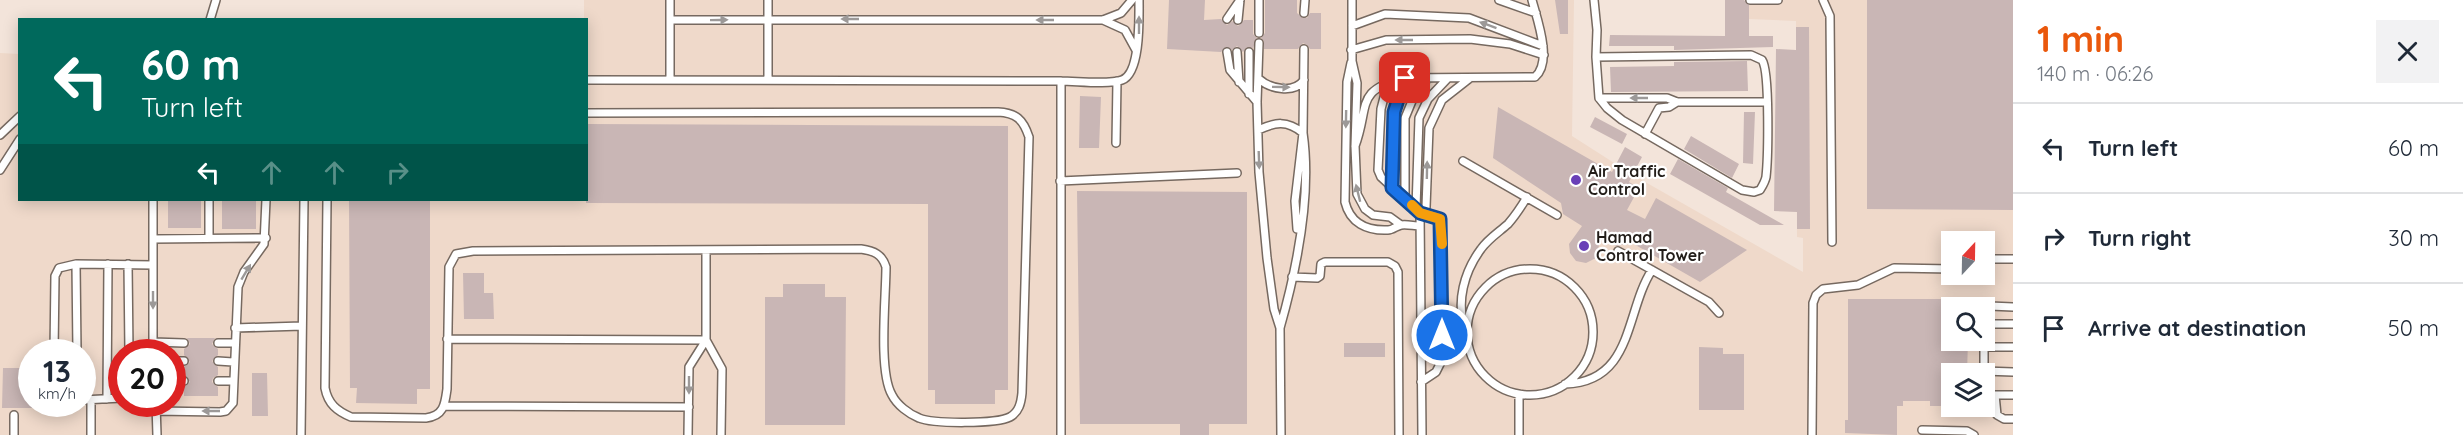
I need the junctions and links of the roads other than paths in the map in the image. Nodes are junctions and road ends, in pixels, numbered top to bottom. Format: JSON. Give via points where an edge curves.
{"nodes":[{"id":1,"x":216,"y":0,"type":"edge"},
{"id":2,"x":670,"y":0,"type":"edge"},
{"id":3,"x":768,"y":0,"type":"edge"},
{"id":4,"x":1132,"y":0,"type":"edge"},
{"id":5,"x":1139,"y":0,"type":"edge"},
{"id":6,"x":1240,"y":0,"type":"edge"},
{"id":7,"x":1259,"y":0,"type":"edge"},
{"id":8,"x":1305,"y":0,"type":"edge"},
{"id":9,"x":1499,"y":0,"type":"edge"},
{"id":10,"x":1532,"y":0,"type":"edge"},
{"id":11,"x":1594,"y":0,"type":"edge"},
{"id":12,"x":1750,"y":0,"type":"edge"},
{"id":13,"x":1778,"y":0,"type":"edge"},
{"id":14,"x":1823,"y":0,"type":"edge"},
{"id":15,"x":1353,"y":1,"type":"edge"},
{"id":16,"x":1304,"y":13,"type":"dead end"},
{"id":17,"x":1536,"y":13,"type":"junction"},
{"id":18,"x":211,"y":18,"type":"edge"},
{"id":19,"x":768,"y":19,"type":"junction"},
{"id":20,"x":1227,"y":19,"type":"dead end"},
{"id":21,"x":670,"y":20,"type":"junction"},
{"id":22,"x":1103,"y":20,"type":"junction"},
{"id":23,"x":1238,"y":20,"type":"dead end"},
{"id":24,"x":1352,"y":26,"type":"junction"},
{"id":25,"x":1259,"y":33,"type":"dead end"},
{"id":26,"x":1259,"y":43,"type":"dead end"},
{"id":27,"x":1543,"y":46,"type":"junction"},
{"id":28,"x":1304,"y":49,"type":"dead end"},
{"id":29,"x":1136,"y":50,"type":"junction"},
{"id":30,"x":1352,"y":50,"type":"junction"},
{"id":31,"x":1227,"y":52,"type":"dead end"},
{"id":32,"x":1237,"y":52,"type":"dead end"},
{"id":33,"x":1249,"y":52,"type":"dead end"},
{"id":34,"x":1544,"y":55,"type":"junction"},
{"id":35,"x":1596,"y":57,"type":"junction"},
{"id":36,"x":1352,"y":61,"type":"junction"},
{"id":37,"x":1405,"y":78,"type":"junction"},
{"id":38,"x":1428,"y":78,"type":"junction"},
{"id":39,"x":1448,"y":78,"type":"junction"},
{"id":40,"x":1470,"y":78,"type":"junction"},
{"id":41,"x":1259,"y":79,"type":"junction"},
{"id":42,"x":588,"y":80,"type":"edge"},
{"id":43,"x":670,"y":80,"type":"junction"},
{"id":44,"x":768,"y":80,"type":"junction"},
{"id":45,"x":1304,"y":80,"type":"junction"},
{"id":46,"x":1061,"y":81,"type":"junction"},
{"id":47,"x":1117,"y":81,"type":"junction"},
{"id":48,"x":1388,"y":82,"type":"junction"},
{"id":49,"x":1239,"y":83,"type":"junction"},
{"id":50,"x":1249,"y":94,"type":"junction"},
{"id":51,"x":1599,"y":98,"type":"junction"},
{"id":52,"x":1257,"y":102,"type":"junction"},
{"id":53,"x":1677,"y":102,"type":"junction"},
{"id":54,"x":1767,"y":102,"type":"junction"},
{"id":55,"x":588,"y":112,"type":"edge"},
{"id":56,"x":18,"y":118,"type":"edge"},
{"id":57,"x":1258,"y":130,"type":"junction"},
{"id":58,"x":1303,"y":133,"type":"junction"},
{"id":59,"x":1645,"y":134,"type":"junction"},
{"id":60,"x":0,"y":135,"type":"edge"},
{"id":61,"x":18,"y":142,"type":"edge"},
{"id":62,"x":1116,"y":143,"type":"dead end"},
{"id":63,"x":1355,"y":146,"type":"junction"},
{"id":64,"x":1463,"y":161,"type":"dead end"},
{"id":65,"x":0,"y":170,"type":"edge"},
{"id":66,"x":1237,"y":173,"type":"dead end"},
{"id":67,"x":1060,"y":181,"type":"junction"},
{"id":68,"x":1392,"y":188,"type":"junction"},
{"id":69,"x":1405,"y":198,"type":"junction"},
{"id":70,"x":1527,"y":198,"type":"junction"},
{"id":71,"x":153,"y":201,"type":"edge"},
{"id":72,"x":209,"y":201,"type":"edge"},
{"id":73,"x":266,"y":201,"type":"edge"},
{"id":74,"x":304,"y":201,"type":"edge"},
{"id":75,"x":327,"y":201,"type":"edge"},
{"id":76,"x":1418,"y":211,"type":"junction"},
{"id":77,"x":1557,"y":215,"type":"dead end"},
{"id":78,"x":1401,"y":225,"type":"junction"},
{"id":79,"x":1420,"y":226,"type":"junction"},
{"id":80,"x":208,"y":238,"type":"junction"},
{"id":81,"x":266,"y":238,"type":"junction"},
{"id":82,"x":153,"y":239,"type":"junction"},
{"id":83,"x":1832,"y":242,"type":"dead end"},
{"id":84,"x":706,"y":250,"type":"junction"},
{"id":85,"x":1618,"y":251,"type":"dead end"},
{"id":86,"x":1995,"y":259,"type":"edge"},
{"id":87,"x":2013,"y":259,"type":"edge"},
{"id":88,"x":76,"y":264,"type":"junction"},
{"id":89,"x":108,"y":264,"type":"junction"},
{"id":90,"x":128,"y":264,"type":"junction"},
{"id":91,"x":153,"y":264,"type":"junction"},
{"id":92,"x":1941,"y":269,"type":"edge"},
{"id":93,"x":1652,"y":270,"type":"junction"},
{"id":94,"x":1292,"y":277,"type":"junction"},
{"id":95,"x":1995,"y":306,"type":"edge"},
{"id":96,"x":2013,"y":307,"type":"edge"},
{"id":97,"x":1719,"y":313,"type":"dead end"},
{"id":98,"x":1995,"y":324,"type":"edge"},
{"id":99,"x":2013,"y":324,"type":"edge"},
{"id":100,"x":302,"y":326,"type":"junction"},
{"id":101,"x":235,"y":328,"type":"junction"},
{"id":102,"x":1280,"y":328,"type":"junction"},
{"id":103,"x":1467,"y":331,"type":"junction"},
{"id":104,"x":54,"y":339,"type":"edge"},
{"id":105,"x":77,"y":339,"type":"edge"},
{"id":106,"x":129,"y":339,"type":"edge"},
{"id":107,"x":153,"y":339,"type":"edge"},
{"id":108,"x":447,"y":339,"type":"junction"},
{"id":109,"x":706,"y":340,"type":"junction"},
{"id":110,"x":218,"y":343,"type":"dead end"},
{"id":111,"x":234,"y":343,"type":"junction"},
{"id":112,"x":1995,"y":345,"type":"edge"},
{"id":113,"x":2013,"y":347,"type":"edge"},
{"id":114,"x":218,"y":361,"type":"dead end"},
{"id":115,"x":234,"y":362,"type":"junction"},
{"id":116,"x":1995,"y":372,"type":"edge"},
{"id":117,"x":2013,"y":372,"type":"edge"},
{"id":118,"x":218,"y":381,"type":"dead end"},
{"id":119,"x":233,"y":381,"type":"junction"},
{"id":120,"x":1421,"y":382,"type":"junction"},
{"id":121,"x":1565,"y":384,"type":"junction"},
{"id":122,"x":1519,"y":394,"type":"junction"},
{"id":123,"x":1995,"y":395,"type":"joint"},
{"id":124,"x":2013,"y":395,"type":"edge"},
{"id":125,"x":107,"y":399,"type":"joint"},
{"id":126,"x":96,"y":400,"type":"edge"},
{"id":127,"x":445,"y":406,"type":"junction"},
{"id":128,"x":689,"y":407,"type":"junction"},
{"id":129,"x":186,"y":409,"type":"edge"},
{"id":130,"x":14,"y":415,"type":"dead end"},
{"id":131,"x":89,"y":417,"type":"edge"},
{"id":132,"x":156,"y":417,"type":"edge"},
{"id":133,"x":2013,"y":419,"type":"edge"},
{"id":134,"x":1922,"y":430,"type":"dead end"},
{"id":135,"x":14,"y":435,"type":"edge"},
{"id":136,"x":91,"y":435,"type":"edge"},
{"id":137,"x":157,"y":435,"type":"edge"},
{"id":138,"x":301,"y":435,"type":"edge"},
{"id":139,"x":688,"y":435,"type":"edge"},
{"id":140,"x":721,"y":435,"type":"edge"},
{"id":141,"x":1061,"y":435,"type":"edge"},
{"id":142,"x":1281,"y":435,"type":"edge"},
{"id":143,"x":1399,"y":435,"type":"edge"},
{"id":144,"x":1422,"y":435,"type":"edge"},
{"id":145,"x":1519,"y":435,"type":"edge"},
{"id":146,"x":1812,"y":435,"type":"edge"},
{"id":147,"x":1974,"y":435,"type":"edge"}],
"edges":[{"from":1,"to":18,"type":"lane"},
{"from":2,"to":21,"type":"lane"},
{"from":3,"to":19,"type":"lane"},
{"from":4,"to":22,"type":"lane","via":[[1121,13]]},
{"from":29,"to":5,"type":"lane","one_way":true},
{"from":6,"to":20,"type":"lane"},
{"from":6,"to":23,"type":"lane"},
{"from":7,"to":25,"type":"lane"},
{"from":8,"to":16,"type":"lane"},
{"from":9,"to":17,"type":"lane"},
{"from":10,"to":17,"type":"lane"},
{"from":11,"to":35,"type":"lane"},
{"from":12,"to":13,"type":"lane"},
{"from":14,"to":83,"type":"lane","via":[[1830,16]]},
{"from":15,"to":24,"type":"lane"},
{"from":17,"to":27,"type":"lane"},
{"from":21,"to":19,"type":"lane","one_way":true},
{"from":22,"to":19,"type":"lane","one_way":true},
{"from":19,"to":44,"type":"lane"},
{"from":21,"to":43,"type":"lane"},
{"from":22,"to":29,"type":"lane","via":[[1125,30]]},
{"from":27,"to":24,"type":"lane","one_way":true,"via":[[1469,18],[1385,14]]},
{"from":24,"to":30,"type":"lane"},
{"from":26,"to":41,"type":"lane"},
{"from":27,"to":34,"type":"lane"},
{"from":28,"to":45,"type":"lane"},
{"from":29,"to":47,"type":"lane","via":[[1132,72]]},
{"from":34,"to":30,"type":"lane","one_way":true,"via":[[1510,44],[1470,39],[1386,40]]},
{"from":30,"to":36,"type":"lane"},
{"from":31,"to":49,"type":"lane","via":[[1228,67]]},
{"from":32,"to":49,"type":"lane"},
{"from":33,"to":50,"type":"lane"},
{"from":34,"to":40,"type":"lane","via":[[1542,69],[1535,77]]},
{"from":35,"to":51,"type":"lane"},
{"from":35,"to":54,"type":"lane","via":[[1756,56],[1765,64]]},
{"from":36,"to":63,"type":"lane","via":[[1357,83]]},
{"from":36,"to":78,"type":"lane","one_way":true,"via":[[1347,82],[1347,212],[1356,223],[1370,229],[1390,230]]},
{"from":37,"to":38,"type":"lane"},
{"from":37,"to":48,"type":"lane"},
{"from":37,"to":68,"type":"lane","via":[[1394,112]]},
{"from":38,"to":39,"type":"lane"},
{"from":38,"to":69,"type":"lane","via":[[1405,118]]},
{"from":39,"to":40,"type":"lane"},
{"from":39,"to":76,"type":"lane","via":[[1428,99],[1419,118]]},
{"from":76,"to":40,"type":"lane","one_way":true,"via":[[1426,207],[1428,142],[1433,117],[1447,95]]},
{"from":41,"to":45,"type":"lane","one_way":true,"via":[[1280,88],[1296,87]]},
{"from":41,"to":52,"type":"lane"},
{"from":42,"to":43,"type":"lane"},
{"from":43,"to":44,"type":"lane"},
{"from":44,"to":46,"type":"lane"},
{"from":45,"to":58,"type":"lane"},
{"from":46,"to":47,"type":"lane"},
{"from":46,"to":67,"type":"lane"},
{"from":47,"to":62,"type":"lane"},
{"from":48,"to":63,"type":"lane","via":[[1369,94]]},
{"from":48,"to":68,"type":"lane","via":[[1381,109],[1378,170]]},
{"from":49,"to":50,"type":"lane"},
{"from":50,"to":52,"type":"lane"},
{"from":53,"to":51,"type":"lane","one_way":true,"via":[[1668,98]]},
{"from":51,"to":59,"type":"lane","via":[[1613,115]]},
{"from":52,"to":57,"type":"lane"},
{"from":53,"to":54,"type":"lane"},
{"from":53,"to":59,"type":"lane","via":[[1659,108]]},
{"from":54,"to":59,"type":"lane","via":[[1766,178],[1760,190],[1754,192],[1742,190]]},
{"from":55,"to":84,"type":"lane","via":[[998,112],[1018,117],[1029,137],[1021,403],[1017,412],[999,420],[933,421],[920,419],[898,404],[885,372],[886,267],[879,254],[861,249]]},
{"from":56,"to":60,"type":"lane"},
{"from":57,"to":58,"type":"lane","via":[[1280,122]]},
{"from":57,"to":102,"type":"lane","one_way":true,"via":[[1267,258]]},
{"from":58,"to":94,"type":"lane","via":[[1306,197]]},
{"from":61,"to":65,"type":"lane"},
{"from":78,"to":63,"type":"lane","one_way":true,"via":[[1390,217],[1373,215],[1360,201]]},
{"from":64,"to":70,"type":"lane"},
{"from":66,"to":67,"type":"lane"},
{"from":67,"to":141,"type":"lane"},
{"from":68,"to":69,"type":"lane"},
{"from":69,"to":76,"type":"lane"},
{"from":70,"to":77,"type":"lane"},
{"from":70,"to":103,"type":"lane","via":[[1472,264],[1460,303]]},
{"from":71,"to":82,"type":"lane"},
{"from":72,"to":80,"type":"lane"},
{"from":73,"to":81,"type":"lane"},
{"from":74,"to":100,"type":"lane"},
{"from":75,"to":127,"type":"lane","via":[[327,397],[340,412],[351,417],[435,417]]},
{"from":76,"to":79,"type":"lane"},
{"from":76,"to":120,"type":"lane","via":[[1440,219],[1442,233],[1441,362],[1436,372]]},
{"from":78,"to":79,"type":"lane"},
{"from":79,"to":120,"type":"lane"},
{"from":80,"to":81,"type":"lane"},
{"from":80,"to":82,"type":"lane"},
{"from":101,"to":81,"type":"lane","one_way":true,"via":[[241,279]]},
{"from":82,"to":91,"type":"lane"},
{"from":84,"to":108,"type":"lane","via":[[463,251],[456,254],[449,267]]},
{"from":84,"to":109,"type":"lane"},
{"from":85,"to":93,"type":"lane"},
{"from":86,"to":87,"type":"lane"},
{"from":88,"to":89,"type":"lane"},
{"from":88,"to":104,"type":"lane","via":[[59,268],[54,276]]},
{"from":88,"to":105,"type":"lane"},
{"from":89,"to":90,"type":"lane"},
{"from":89,"to":125,"type":"lane"},
{"from":90,"to":91,"type":"lane"},
{"from":90,"to":106,"type":"lane"},
{"from":91,"to":107,"type":"lane","one_way":true},
{"from":92,"to":146,"type":"lane","via":[[1894,268],[1865,283],[1819,291],[1813,303]]},
{"from":93,"to":97,"type":"lane","via":[[1709,302]]},
{"from":93,"to":121,"type":"lane","via":[[1639,293],[1627,340],[1616,358],[1589,380]]},
{"from":94,"to":102,"type":"lane"},
{"from":94,"to":143,"type":"lane","via":[[1317,279],[1324,262],[1389,262],[1395,266]]},
{"from":95,"to":96,"type":"lane"},
{"from":98,"to":99,"type":"lane"},
{"from":100,"to":101,"type":"lane"},
{"from":100,"to":138,"type":"lane"},
{"from":101,"to":111,"type":"lane"},
{"from":102,"to":142,"type":"lane"},
{"from":103,"to":121,"type":"lane","via":[[1472,307],[1494,280],[1527,269],[1561,277],[1579,292],[1593,324],[1588,358]]},
{"from":103,"to":122,"type":"lane","via":[[1472,356],[1482,372],[1496,385]]},
{"from":108,"to":109,"type":"lane"},
{"from":108,"to":127,"type":"lane"},
{"from":109,"to":128,"type":"lane","one_way":true,"via":[[689,367]]},
{"from":109,"to":140,"type":"lane","via":[[722,369]]},
{"from":110,"to":111,"type":"lane"},
{"from":111,"to":115,"type":"lane"},
{"from":112,"to":113,"type":"lane"},
{"from":114,"to":115,"type":"lane"},
{"from":115,"to":119,"type":"lane"},
{"from":116,"to":117,"type":"lane"},
{"from":118,"to":119,"type":"lane"},
{"from":119,"to":129,"type":"lane","one_way":true,"via":[[233,403],[226,411]]},
{"from":120,"to":144,"type":"lane"},
{"from":121,"to":122,"type":"lane","via":[[1543,394]]},
{"from":122,"to":145,"type":"lane"},
{"from":123,"to":124,"type":"lane"},
{"from":123,"to":133,"type":"lane","via":[[1997,415]]},
{"from":125,"to":126,"type":"lane"},
{"from":127,"to":128,"type":"lane"},
{"from":128,"to":139,"type":"lane"},
{"from":130,"to":135,"type":"lane"},
{"from":131,"to":136,"type":"lane"},
{"from":132,"to":137,"type":"lane"},
{"from":134,"to":147,"type":"lane","via":[[1967,431]]}]}
